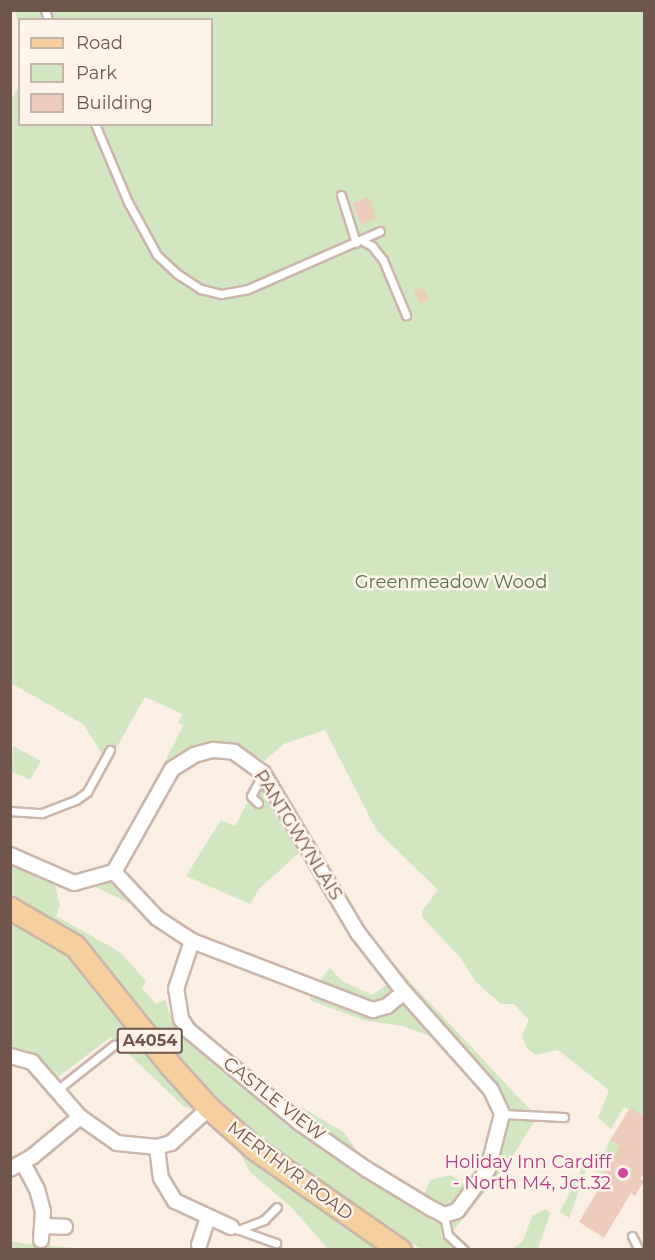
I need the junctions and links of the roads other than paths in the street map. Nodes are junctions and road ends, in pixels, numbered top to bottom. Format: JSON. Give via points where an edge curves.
{"nodes":[{"id":1,"x":96,"y":126,"type":"edge"},
{"id":2,"x":340,"y":195,"type":"dead end"},
{"id":3,"x":380,"y":231,"type":"dead end"},
{"id":4,"x":359,"y":242,"type":"junction"},
{"id":5,"x":406,"y":315,"type":"dead end"},
{"id":6,"x":110,"y":750,"type":"dead end"},
{"id":7,"x":263,"y":773,"type":"junction"},
{"id":8,"x":258,"y":803,"type":"dead end"},
{"id":9,"x":10,"y":812,"type":"edge"},
{"id":10,"x":10,"y":855,"type":"edge"},
{"id":11,"x":114,"y":872,"type":"junction"},
{"id":12,"x":10,"y":908,"type":"edge"},
{"id":13,"x":192,"y":941,"type":"junction"},
{"id":14,"x":404,"y":992,"type":"junction"},
{"id":15,"x":114,"y":1045,"type":"dead end"},
{"id":16,"x":10,"y":1056,"type":"edge"},
{"id":17,"x":57,"y":1090,"type":"junction"},
{"id":18,"x":209,"y":1108,"type":"junction"},
{"id":19,"x":502,"y":1113,"type":"junction"},
{"id":20,"x":80,"y":1118,"type":"junction"},
{"id":21,"x":564,"y":1118,"type":"dead end"},
{"id":22,"x":157,"y":1147,"type":"junction"},
{"id":23,"x":16,"y":1166,"type":"edge"},
{"id":24,"x":277,"y":1207,"type":"dead end"},
{"id":25,"x":444,"y":1215,"type":"junction"},
{"id":26,"x":208,"y":1218,"type":"junction"},
{"id":27,"x":65,"y":1227,"type":"dead end"},
{"id":28,"x":235,"y":1228,"type":"junction"},
{"id":29,"x":632,"y":1236,"type":"dead end"},
{"id":30,"x":276,"y":1243,"type":"dead end"},
{"id":31,"x":199,"y":1245,"type":"dead end"},
{"id":32,"x":400,"y":1250,"type":"edge"},
{"id":33,"x":464,"y":1250,"type":"edge"},
{"id":34,"x":639,"y":1250,"type":"edge"}],
"edges":[{"from":1,"to":4,"type":"lane","via":[[128,202],[157,255],[201,289],[221,294],[248,289]]},
{"from":2,"to":4,"type":"lane"},
{"from":3,"to":4,"type":"lane"},
{"from":4,"to":5,"type":"lane","via":[[383,260]]},
{"from":6,"to":9,"type":"lane","via":[[87,792],[76,800],[42,813]]},
{"from":7,"to":8,"type":"lane","via":[[251,796]]},
{"from":7,"to":11,"type":"street","name":"PANTGWYNLAIS","via":[[234,752],[213,750],[180,762],[164,779]]},
{"from":7,"to":14,"type":"street","name":"PANTGWYNLAIS","via":[[358,933]]},
{"from":10,"to":11,"type":"street","via":[[74,883]]},
{"from":11,"to":13,"type":"street","via":[[157,918]]},
{"from":12,"to":18,"type":"main road","name":"MERTHYR ROAD","number":"A4054","via":[[75,946]]},
{"from":13,"to":14,"type":"street","via":[[373,1010],[387,1006]]},
{"from":13,"to":25,"type":"street","name":"CASTLE VIEW","via":[[176,989],[181,1019],[188,1030],[300,1123]]},
{"from":14,"to":19,"type":"street","name":"PANTGWYNLAIS","via":[[491,1090]]},
{"from":15,"to":17,"type":"lane"},
{"from":16,"to":17,"type":"street","via":[[33,1062]]},
{"from":17,"to":20,"type":"street"},
{"from":18,"to":22,"type":"street","via":[[171,1143]]},
{"from":18,"to":32,"type":"main road","name":"MERTHYR ROAD","number":"A4054","via":[[264,1156]]},
{"from":19,"to":21,"type":"lane"},
{"from":19,"to":25,"type":"street","via":[[488,1170],[457,1211]]},
{"from":20,"to":22,"type":"street","via":[[117,1143]]},
{"from":20,"to":23,"type":"street"},
{"from":22,"to":26,"type":"street","via":[[162,1178],[175,1201]]},
{"from":23,"to":27,"type":"street","via":[[37,1189],[42,1233]]},
{"from":24,"to":28,"type":"lane","via":[[264,1220]]},
{"from":25,"to":33,"type":"lane","via":[[448,1235]]},
{"from":26,"to":28,"type":"street"},
{"from":26,"to":31,"type":"street"},
{"from":28,"to":30,"type":"lane"},
{"from":29,"to":34,"type":"lane"}]}
